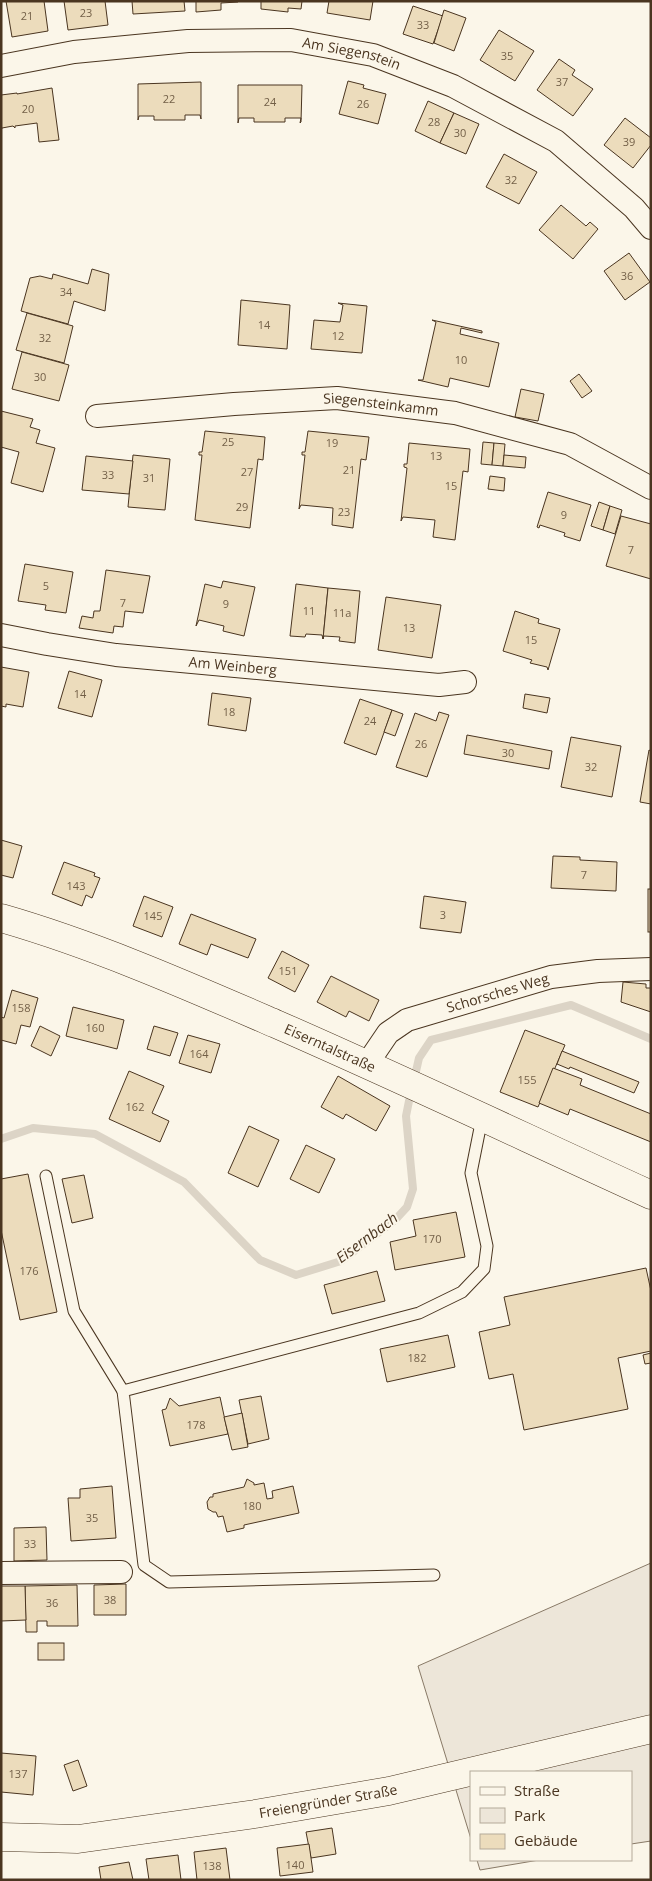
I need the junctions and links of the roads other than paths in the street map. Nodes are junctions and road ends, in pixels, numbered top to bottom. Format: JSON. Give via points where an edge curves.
{"nodes":[{"id":1,"x":1,"y":66,"type":"edge"},
{"id":2,"x":651,"y":228,"type":"edge"},
{"id":3,"x":97,"y":416,"type":"dead end"},
{"id":4,"x":651,"y":488,"type":"edge"},
{"id":5,"x":1,"y":635,"type":"edge"},
{"id":6,"x":466,"y":682,"type":"dead end"},
{"id":7,"x":1,"y":918,"type":"edge"},
{"id":8,"x":651,"y":968,"type":"edge"},
{"id":9,"x":367,"y":1064,"type":"junction"},
{"id":10,"x":482,"y":1118,"type":"junction"},
{"id":11,"x":46,"y":1176,"type":"dead end"},
{"id":12,"x":651,"y":1195,"type":"edge"},
{"id":13,"x":123,"y":1391,"type":"junction"},
{"id":14,"x":1,"y":1572,"type":"edge"},
{"id":15,"x":121,"y":1572,"type":"dead end"},
{"id":16,"x":434,"y":1575,"type":"dead end"},
{"id":17,"x":651,"y":1729,"type":"edge"},
{"id":18,"x":470,"y":1771,"type":"edge"},
{"id":19,"x":471,"y":1771,"type":"edge"},
{"id":20,"x":1,"y":1837,"type":"edge"}],
"edges":[{"from":1,"to":2,"type":"street","name":"Am Siegenstein","via":[[74,52],[188,41],[291,40],[373,55],[453,86],[556,141],[634,208]]},
{"from":3,"to":4,"type":"street","name":"Siegensteinkamm","via":[[337,398],[455,413],[570,444]]},
{"from":5,"to":6,"type":"street","name":"Am Weinberg","via":[[126,656],[439,685]]},
{"from":7,"to":9,"type":"main road","name":"Eiserntalstraße","via":[[98,950]]},
{"from":8,"to":9,"type":"street","name":"Schorsches Weg","via":[[551,977],[407,1020],[388,1033]]},
{"from":9,"to":10,"type":"main road","name":"Eiserntalstraße"},
{"from":10,"to":12,"type":"main road","name":"Eiserntalstraße"},
{"from":10,"to":13,"type":"lane","via":[[471,1173],[487,1246],[484,1269],[462,1292],[419,1313]]},
{"from":11,"to":13,"type":"lane","via":[[74,1311]]},
{"from":13,"to":16,"type":"lane","via":[[144,1565],[169,1582]]},
{"from":14,"to":15,"type":"street"},
{"from":17,"to":19,"type":"main road","name":"Freiengründer Straße"},
{"from":18,"to":20,"type":"main road","name":"Freiengründer Straße","via":[[389,1790],[255,1814],[78,1839]]}]}
